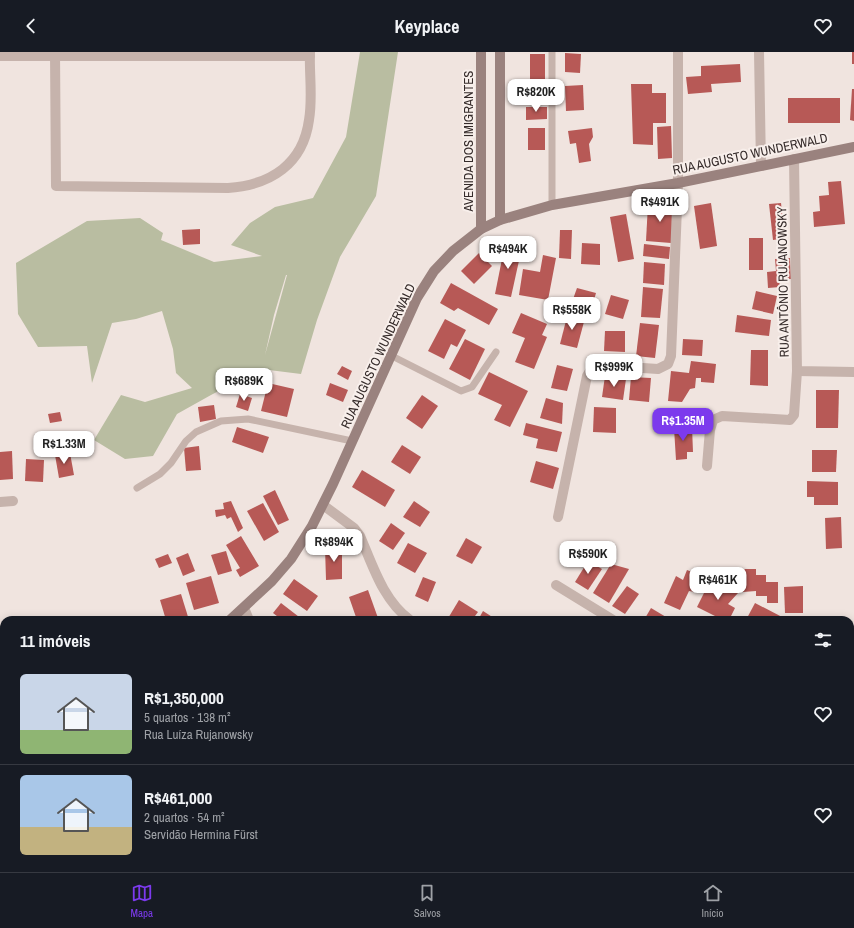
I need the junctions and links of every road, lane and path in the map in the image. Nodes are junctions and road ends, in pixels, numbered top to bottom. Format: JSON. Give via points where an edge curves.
{"nodes":[{"id":1,"x":481,"y":52,"type":"edge"},
{"id":2,"x":500,"y":52,"type":"edge"},
{"id":3,"x":552,"y":52,"type":"edge"},
{"id":4,"x":678,"y":52,"type":"edge"},
{"id":5,"x":759,"y":52,"type":"edge"},
{"id":6,"x":55,"y":54,"type":"edge"},
{"id":7,"x":184,"y":54,"type":"edge"},
{"id":8,"x":310,"y":54,"type":"edge"},
{"id":9,"x":0,"y":56,"type":"edge"},
{"id":10,"x":854,"y":147,"type":"edge"},
{"id":11,"x":794,"y":159,"type":"junction"},
{"id":12,"x":761,"y":166,"type":"junction"},
{"id":13,"x":678,"y":183,"type":"junction"},
{"id":14,"x":552,"y":205,"type":"junction"},
{"id":15,"x":500,"y":220,"type":"junction"},
{"id":16,"x":481,"y":229,"type":"junction"},
{"id":17,"x":496,"y":352,"type":"dead end"},
{"id":18,"x":390,"y":355,"type":"junction"},
{"id":19,"x":797,"y":372,"type":"junction"},
{"id":20,"x":854,"y":372,"type":"edge"},
{"id":21,"x":352,"y":441,"type":"junction"},
{"id":22,"x":707,"y":466,"type":"dead end"},
{"id":23,"x":137,"y":488,"type":"dead end"},
{"id":24,"x":14,"y":501,"type":"dead end"},
{"id":25,"x":0,"y":502,"type":"edge"},
{"id":26,"x":323,"y":505,"type":"junction"},
{"id":27,"x":558,"y":517,"type":"dead end"},
{"id":28,"x":556,"y":585,"type":"dead end"},
{"id":29,"x":244,"y":608,"type":"junction"},
{"id":30,"x":235,"y":616,"type":"edge"},
{"id":31,"x":247,"y":616,"type":"edge"},
{"id":32,"x":405,"y":616,"type":"edge"},
{"id":33,"x":606,"y":616,"type":"edge"}],
"edges":[{"from":1,"to":16,"type":"main road","name":"AVENIDA DOS IMIGRANTES"},
{"from":2,"to":15,"type":"main road"},
{"from":3,"to":14,"type":"lane"},
{"from":4,"to":13,"type":"street"},
{"from":5,"to":12,"type":"street"},
{"from":6,"to":7,"type":"street"},
{"from":6,"to":8,"type":"street","via":[[56,186],[246,187],[274,176],[287,167],[300,150],[308,125],[311,100]]},
{"from":6,"to":9,"type":"street"},
{"from":7,"to":8,"type":"street"},
{"from":10,"to":11,"type":"main road","name":"RUA AUGUSTO WUNDERWALD"},
{"from":11,"to":12,"type":"main road","name":"RUA AUGUSTO WUNDERWALD"},
{"from":11,"to":19,"type":"street","name":"RUA ANTÔNIO RUJANOWSKY"},
{"from":12,"to":13,"type":"main road","name":"RUA AUGUSTO WUNDERWALD"},
{"from":13,"to":14,"type":"main road","name":"RUA AUGUSTO WUNDERWALD"},
{"from":13,"to":27,"type":"street","via":[[671,356],[668,364],[658,369],[597,365],[592,368],[587,376]]},
{"from":14,"to":15,"type":"main road","name":"RUA AUGUSTO WUNDERWALD"},
{"from":15,"to":16,"type":"main road","name":"RUA AUGUSTO WUNDERWALD"},
{"from":16,"to":18,"type":"main road","name":"RUA AUGUSTO WUNDERWALD","via":[[453,251],[434,271],[417,298]]},
{"from":17,"to":18,"type":"lane","via":[[472,387],[460,391]]},
{"from":18,"to":21,"type":"main road","name":"RUA AUGUSTO WUNDERWALD"},
{"from":19,"to":20,"type":"street","name":"RUA ANTÔNIO RUJANOWSKY"},
{"from":19,"to":22,"type":"street","via":[[794,415],[790,420],[722,416],[713,420]]},
{"from":21,"to":23,"type":"lane","via":[[248,419],[222,421],[196,432],[160,474]]},
{"from":21,"to":26,"type":"main road","name":"RUA AUGUSTO WUNDERWALD"},
{"from":24,"to":25,"type":"street"},
{"from":26,"to":29,"type":"main road","name":"RUA AUGUSTO WUNDERWALD","via":[[290,559]]},
{"from":26,"to":32,"type":"street","via":[[354,528],[360,536],[386,594],[393,606]]},
{"from":28,"to":33,"type":"street"},
{"from":29,"to":30,"type":"main road","name":"RUA AUGUSTO WUNDERWALD"},
{"from":29,"to":31,"type":"street"}]}
